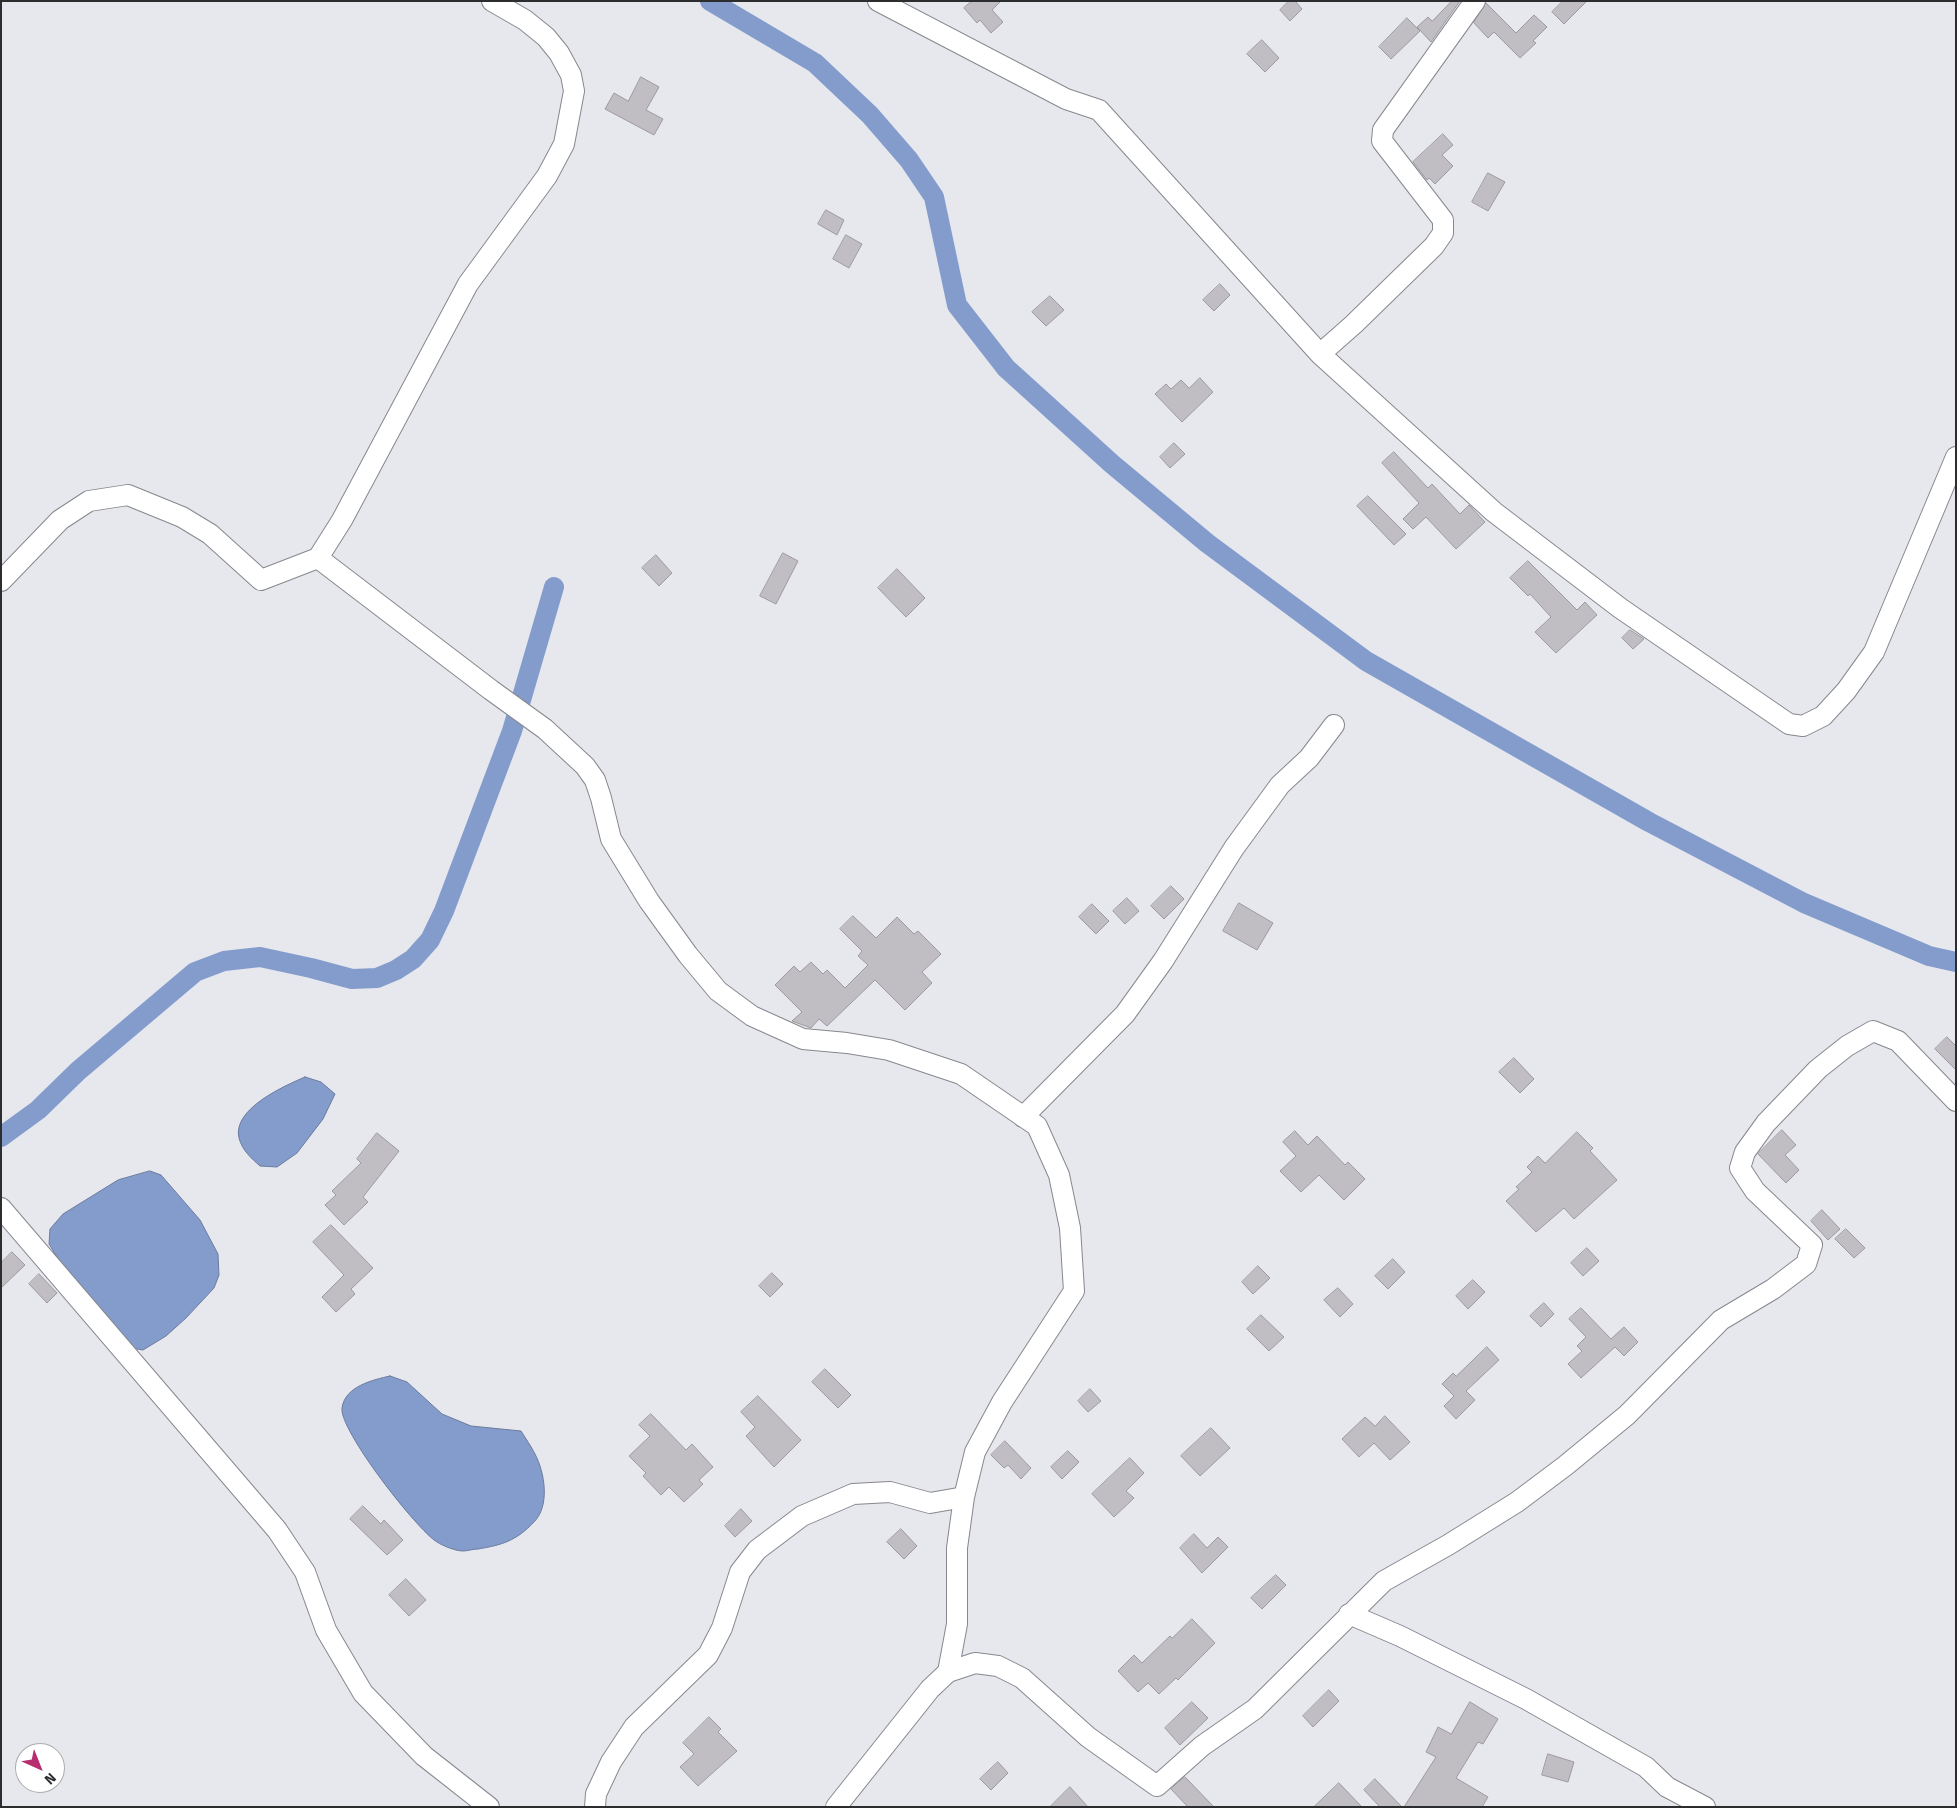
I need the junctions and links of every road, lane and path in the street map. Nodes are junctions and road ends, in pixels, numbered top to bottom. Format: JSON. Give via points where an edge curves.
{"nodes":[{"id":1,"x":492,"y":1,"type":"edge"},
{"id":2,"x":878,"y":1,"type":"edge"},
{"id":3,"x":1475,"y":1,"type":"edge"},
{"id":4,"x":1320,"y":354,"type":"junction"},
{"id":5,"x":1956,"y":457,"type":"edge"},
{"id":6,"x":318,"y":558,"type":"junction"},
{"id":7,"x":1,"y":580,"type":"edge"},
{"id":8,"x":1334,"y":725,"type":"dead end"},
{"id":9,"x":1956,"y":1101,"type":"edge"},
{"id":10,"x":1024,"y":1117,"type":"junction"},
{"id":11,"x":1,"y":1208,"type":"edge"},
{"id":12,"x":964,"y":1497,"type":"junction"},
{"id":13,"x":1350,"y":1614,"type":"junction"},
{"id":14,"x":948,"y":1672,"type":"junction"},
{"id":15,"x":489,"y":1807,"type":"edge"},
{"id":16,"x":595,"y":1807,"type":"edge"},
{"id":17,"x":836,"y":1807,"type":"edge"},
{"id":18,"x":1706,"y":1807,"type":"edge"}],
"edges":[{"from":1,"to":6,"type":"street","via":[[546,37],[571,75],[574,91],[564,144],[547,176],[468,284],[342,520]]},
{"from":2,"to":4,"type":"street","via":[[1066,99],[1099,110]]},
{"from":3,"to":4,"type":"street","via":[[1383,130],[1382,141],[1443,220],[1443,233],[1434,246]]},
{"from":4,"to":5,"type":"street","via":[[1494,512],[1620,608],[1789,724],[1803,726],[1823,716],[1874,652]]},
{"from":6,"to":7,"type":"street","via":[[261,580],[210,534],[182,517],[128,495],[89,501],[60,520]]},
{"from":6,"to":10,"type":"street","via":[[545,729],[585,766],[595,780],[611,839],[649,901],[718,991],[752,1016],[803,1039],[847,1042],[889,1050],[961,1074]]},
{"from":8,"to":10,"type":"street","via":[[1309,758],[1280,785],[1234,848],[1163,961],[1125,1014]]},
{"from":9,"to":13,"type":"street","via":[[1898,1041],[1873,1031],[1818,1069],[1766,1123],[1745,1152],[1740,1168],[1756,1191],[1812,1245],[1806,1264],[1773,1289],[1721,1320],[1627,1415],[1564,1466],[1517,1502],[1384,1581]]},
{"from":10,"to":12,"type":"street","via":[[1037,1126],[1059,1175],[1070,1228],[1074,1291],[1002,1402],[975,1452]]},
{"from":11,"to":15,"type":"street","via":[[277,1530],[305,1572],[326,1630],[363,1693],[424,1756]]},
{"from":12,"to":14,"type":"street","via":[[957,1548],[957,1624]]},
{"from":12,"to":16,"type":"street","via":[[930,1503],[890,1492],[853,1494],[802,1516],[756,1550],[740,1572],[722,1628],[708,1655],[634,1727],[611,1762],[596,1794]]},
{"from":13,"to":14,"type":"street","via":[[1255,1709],[1202,1746],[1157,1786],[1088,1737],[1022,1678],[998,1666],[975,1662]]},
{"from":13,"to":18,"type":"street","via":[[1526,1699],[1646,1767],[1667,1787]]},
{"from":14,"to":17,"type":"street","via":[[916,1705]]}]}
